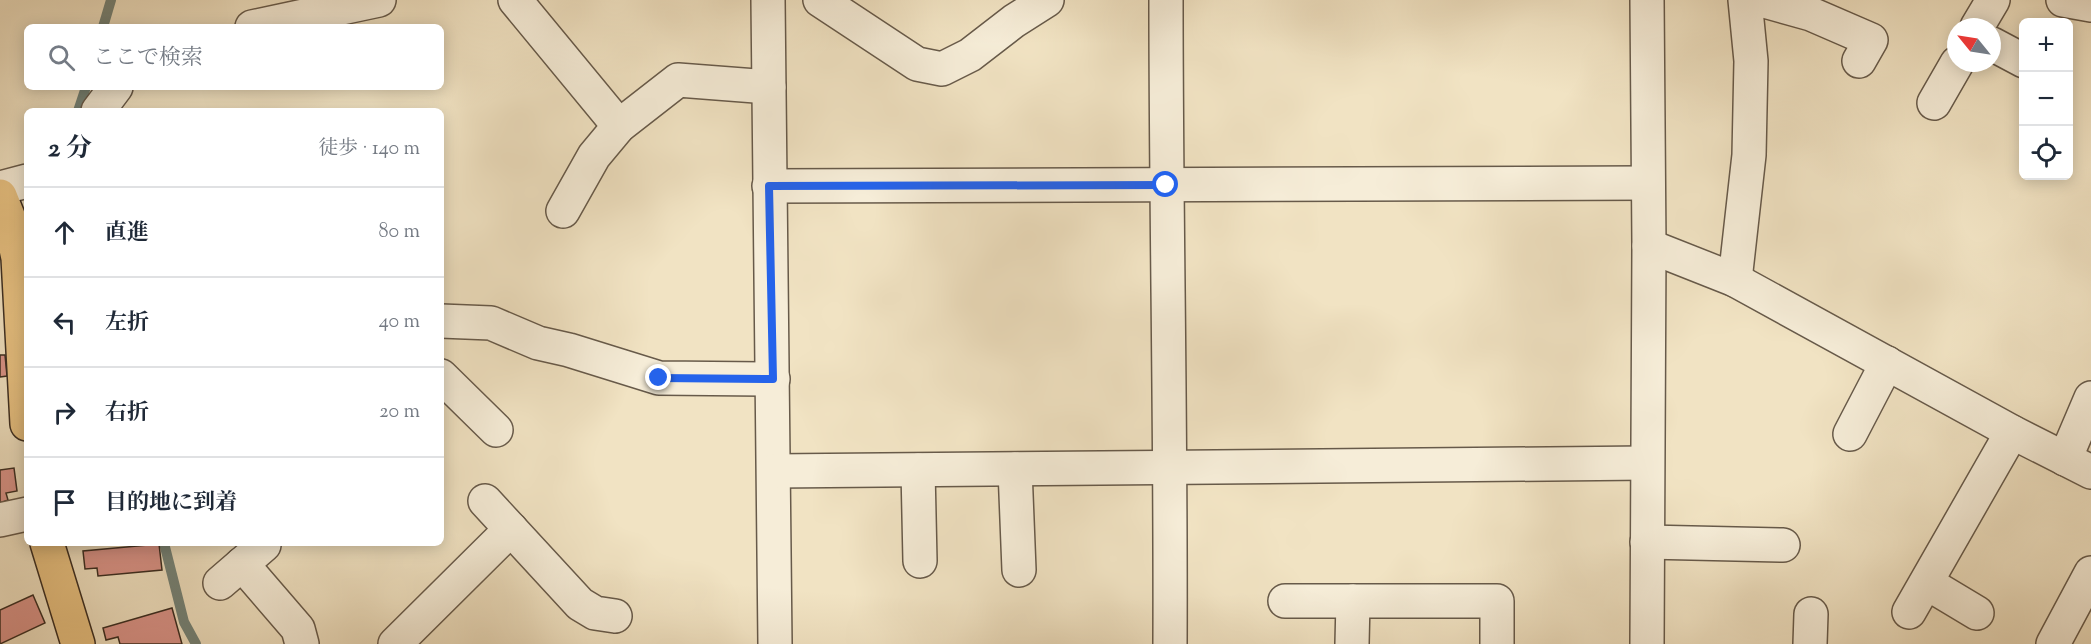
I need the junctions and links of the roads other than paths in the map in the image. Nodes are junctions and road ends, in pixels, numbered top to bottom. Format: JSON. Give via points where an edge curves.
{"nodes":[{"id":1,"x":379,"y":0,"type":"edge"},
{"id":2,"x":515,"y":0,"type":"edge"},
{"id":3,"x":768,"y":0,"type":"edge"},
{"id":4,"x":820,"y":0,"type":"edge"},
{"id":5,"x":1166,"y":0,"type":"edge"},
{"id":6,"x":1647,"y":0,"type":"edge"},
{"id":7,"x":1745,"y":0,"type":"edge"},
{"id":8,"x":1761,"y":0,"type":"edge"},
{"id":9,"x":1993,"y":0,"type":"edge"},
{"id":10,"x":2063,"y":0,"type":"edge"},
{"id":11,"x":1032,"y":4,"type":"edge"},
{"id":12,"x":327,"y":5,"type":"edge"},
{"id":13,"x":2091,"y":5,"type":"edge"},
{"id":14,"x":1982,"y":18,"type":"edge"},
{"id":15,"x":262,"y":24,"type":"edge"},
{"id":16,"x":2001,"y":49,"type":"edge"},
{"id":17,"x":2019,"y":58,"type":"edge"},
{"id":18,"x":1859,"y":61,"type":"dead end"},
{"id":19,"x":1952,"y":72,"type":"edge"},
{"id":20,"x":769,"y":87,"type":"junction"},
{"id":21,"x":114,"y":90,"type":"edge"},
{"id":22,"x":1934,"y":104,"type":"dead end"},
{"id":23,"x":100,"y":108,"type":"edge"},
{"id":24,"x":619,"y":126,"type":"junction"},
{"id":25,"x":24,"y":182,"type":"edge"},
{"id":26,"x":1647,"y":183,"type":"junction"},
{"id":27,"x":1166,"y":185,"type":"junction"},
{"id":28,"x":769,"y":186,"type":"junction"},
{"id":29,"x":0,"y":188,"type":"edge"},
{"id":30,"x":0,"y":196,"type":"edge"},
{"id":31,"x":563,"y":211,"type":"dead end"},
{"id":32,"x":1649,"y":246,"type":"junction"},
{"id":33,"x":1735,"y":280,"type":"junction"},
{"id":34,"x":444,"y":321,"type":"edge"},
{"id":35,"x":11,"y":323,"type":"edge"},
{"id":36,"x":1887,"y":363,"type":"junction"},
{"id":37,"x":444,"y":379,"type":"edge"},
{"id":38,"x":773,"y":379,"type":"junction"},
{"id":39,"x":2091,"y":399,"type":"edge"},
{"id":40,"x":24,"y":405,"type":"edge"},
{"id":41,"x":496,"y":430,"type":"dead end"},
{"id":42,"x":2012,"y":432,"type":"junction"},
{"id":43,"x":1850,"y":434,"type":"dead end"},
{"id":44,"x":1647,"y":463,"type":"junction"},
{"id":45,"x":2078,"y":466,"type":"edge"},
{"id":46,"x":1170,"y":468,"type":"junction"},
{"id":47,"x":1014,"y":469,"type":"junction"},
{"id":48,"x":918,"y":470,"type":"junction"},
{"id":49,"x":774,"y":471,"type":"junction"},
{"id":50,"x":485,"y":501,"type":"dead end"},
{"id":51,"x":24,"y":515,"type":"edge"},
{"id":52,"x":0,"y":520,"type":"edge"},
{"id":53,"x":511,"y":529,"type":"junction"},
{"id":54,"x":1647,"y":542,"type":"junction"},
{"id":55,"x":1782,"y":545,"type":"dead end"},
{"id":56,"x":47,"y":546,"type":"edge"},
{"id":57,"x":920,"y":561,"type":"dead end"},
{"id":58,"x":242,"y":564,"type":"dead end"},
{"id":59,"x":1018,"y":570,"type":"dead end"},
{"id":60,"x":2091,"y":573,"type":"edge"},
{"id":61,"x":1927,"y":583,"type":"junction"},
{"id":62,"x":1285,"y":601,"type":"dead end"},
{"id":63,"x":1353,"y":601,"type":"junction"},
{"id":64,"x":1909,"y":612,"type":"dead end"},
{"id":65,"x":1977,"y":613,"type":"dead end"},
{"id":66,"x":615,"y":616,"type":"dead end"},
{"id":67,"x":74,"y":640,"type":"edge"},
{"id":68,"x":408,"y":640,"type":"edge"},
{"id":69,"x":302,"y":644,"type":"edge"},
{"id":70,"x":775,"y":644,"type":"edge"},
{"id":71,"x":1170,"y":644,"type":"edge"},
{"id":72,"x":1353,"y":644,"type":"edge"},
{"id":73,"x":1497,"y":644,"type":"edge"},
{"id":74,"x":1647,"y":644,"type":"edge"},
{"id":75,"x":2053,"y":644,"type":"edge"}],
"edges":[{"from":1,"to":12,"type":"street"},
{"from":2,"to":24,"type":"street"},
{"from":3,"to":20,"type":"street"},
{"from":4,"to":11,"type":"street","via":[[917,64],[942,69],[970,55]]},
{"from":5,"to":27,"type":"street"},
{"from":6,"to":26,"type":"street"},
{"from":7,"to":33,"type":"street","via":[[1751,61],[1749,155]]},
{"from":8,"to":18,"type":"street","via":[[1811,14],[1871,40]]},
{"from":9,"to":14,"type":"street"},
{"from":10,"to":13,"type":"street"},
{"from":12,"to":15,"type":"street"},
{"from":16,"to":17,"type":"street"},
{"from":19,"to":22,"type":"street"},
{"from":20,"to":24,"type":"street","via":[[678,80]]},
{"from":20,"to":28,"type":"street"},
{"from":21,"to":23,"type":"street"},
{"from":24,"to":31,"type":"street","via":[[594,156]]},
{"from":25,"to":29,"type":"street"},
{"from":26,"to":27,"type":"street"},
{"from":26,"to":32,"type":"street"},
{"from":27,"to":28,"type":"street"},
{"from":27,"to":46,"type":"street"},
{"from":28,"to":38,"type":"street"},
{"from":30,"to":35,"type":"main road","via":[[18,258]]},
{"from":32,"to":33,"type":"street"},
{"from":32,"to":44,"type":"street"},
{"from":33,"to":36,"type":"street"},
{"from":34,"to":38,"type":"street","via":[[491,323],[538,343],[659,378]]},
{"from":35,"to":40,"type":"main road"},
{"from":36,"to":42,"type":"street"},
{"from":36,"to":43,"type":"street"},
{"from":37,"to":41,"type":"street"},
{"from":38,"to":49,"type":"street"},
{"from":39,"to":45,"type":"street"},
{"from":42,"to":45,"type":"street"},
{"from":42,"to":61,"type":"street"},
{"from":44,"to":46,"type":"street"},
{"from":44,"to":54,"type":"street"},
{"from":46,"to":47,"type":"street"},
{"from":46,"to":71,"type":"street"},
{"from":47,"to":48,"type":"street"},
{"from":47,"to":59,"type":"street"},
{"from":48,"to":49,"type":"street"},
{"from":48,"to":57,"type":"street"},
{"from":49,"to":70,"type":"street"},
{"from":50,"to":53,"type":"street"},
{"from":51,"to":52,"type":"street"},
{"from":53,"to":66,"type":"street","via":[[580,604],[595,613]]},
{"from":53,"to":68,"type":"street"},
{"from":54,"to":55,"type":"street"},
{"from":54,"to":74,"type":"street"},
{"from":56,"to":67,"type":"main road"},
{"from":58,"to":69,"type":"street","via":[[298,629]]},
{"from":60,"to":75,"type":"street"},
{"from":61,"to":64,"type":"street"},
{"from":61,"to":65,"type":"street"},
{"from":62,"to":63,"type":"street"},
{"from":63,"to":72,"type":"street"},
{"from":63,"to":73,"type":"street","via":[[1497,601]]}]}
